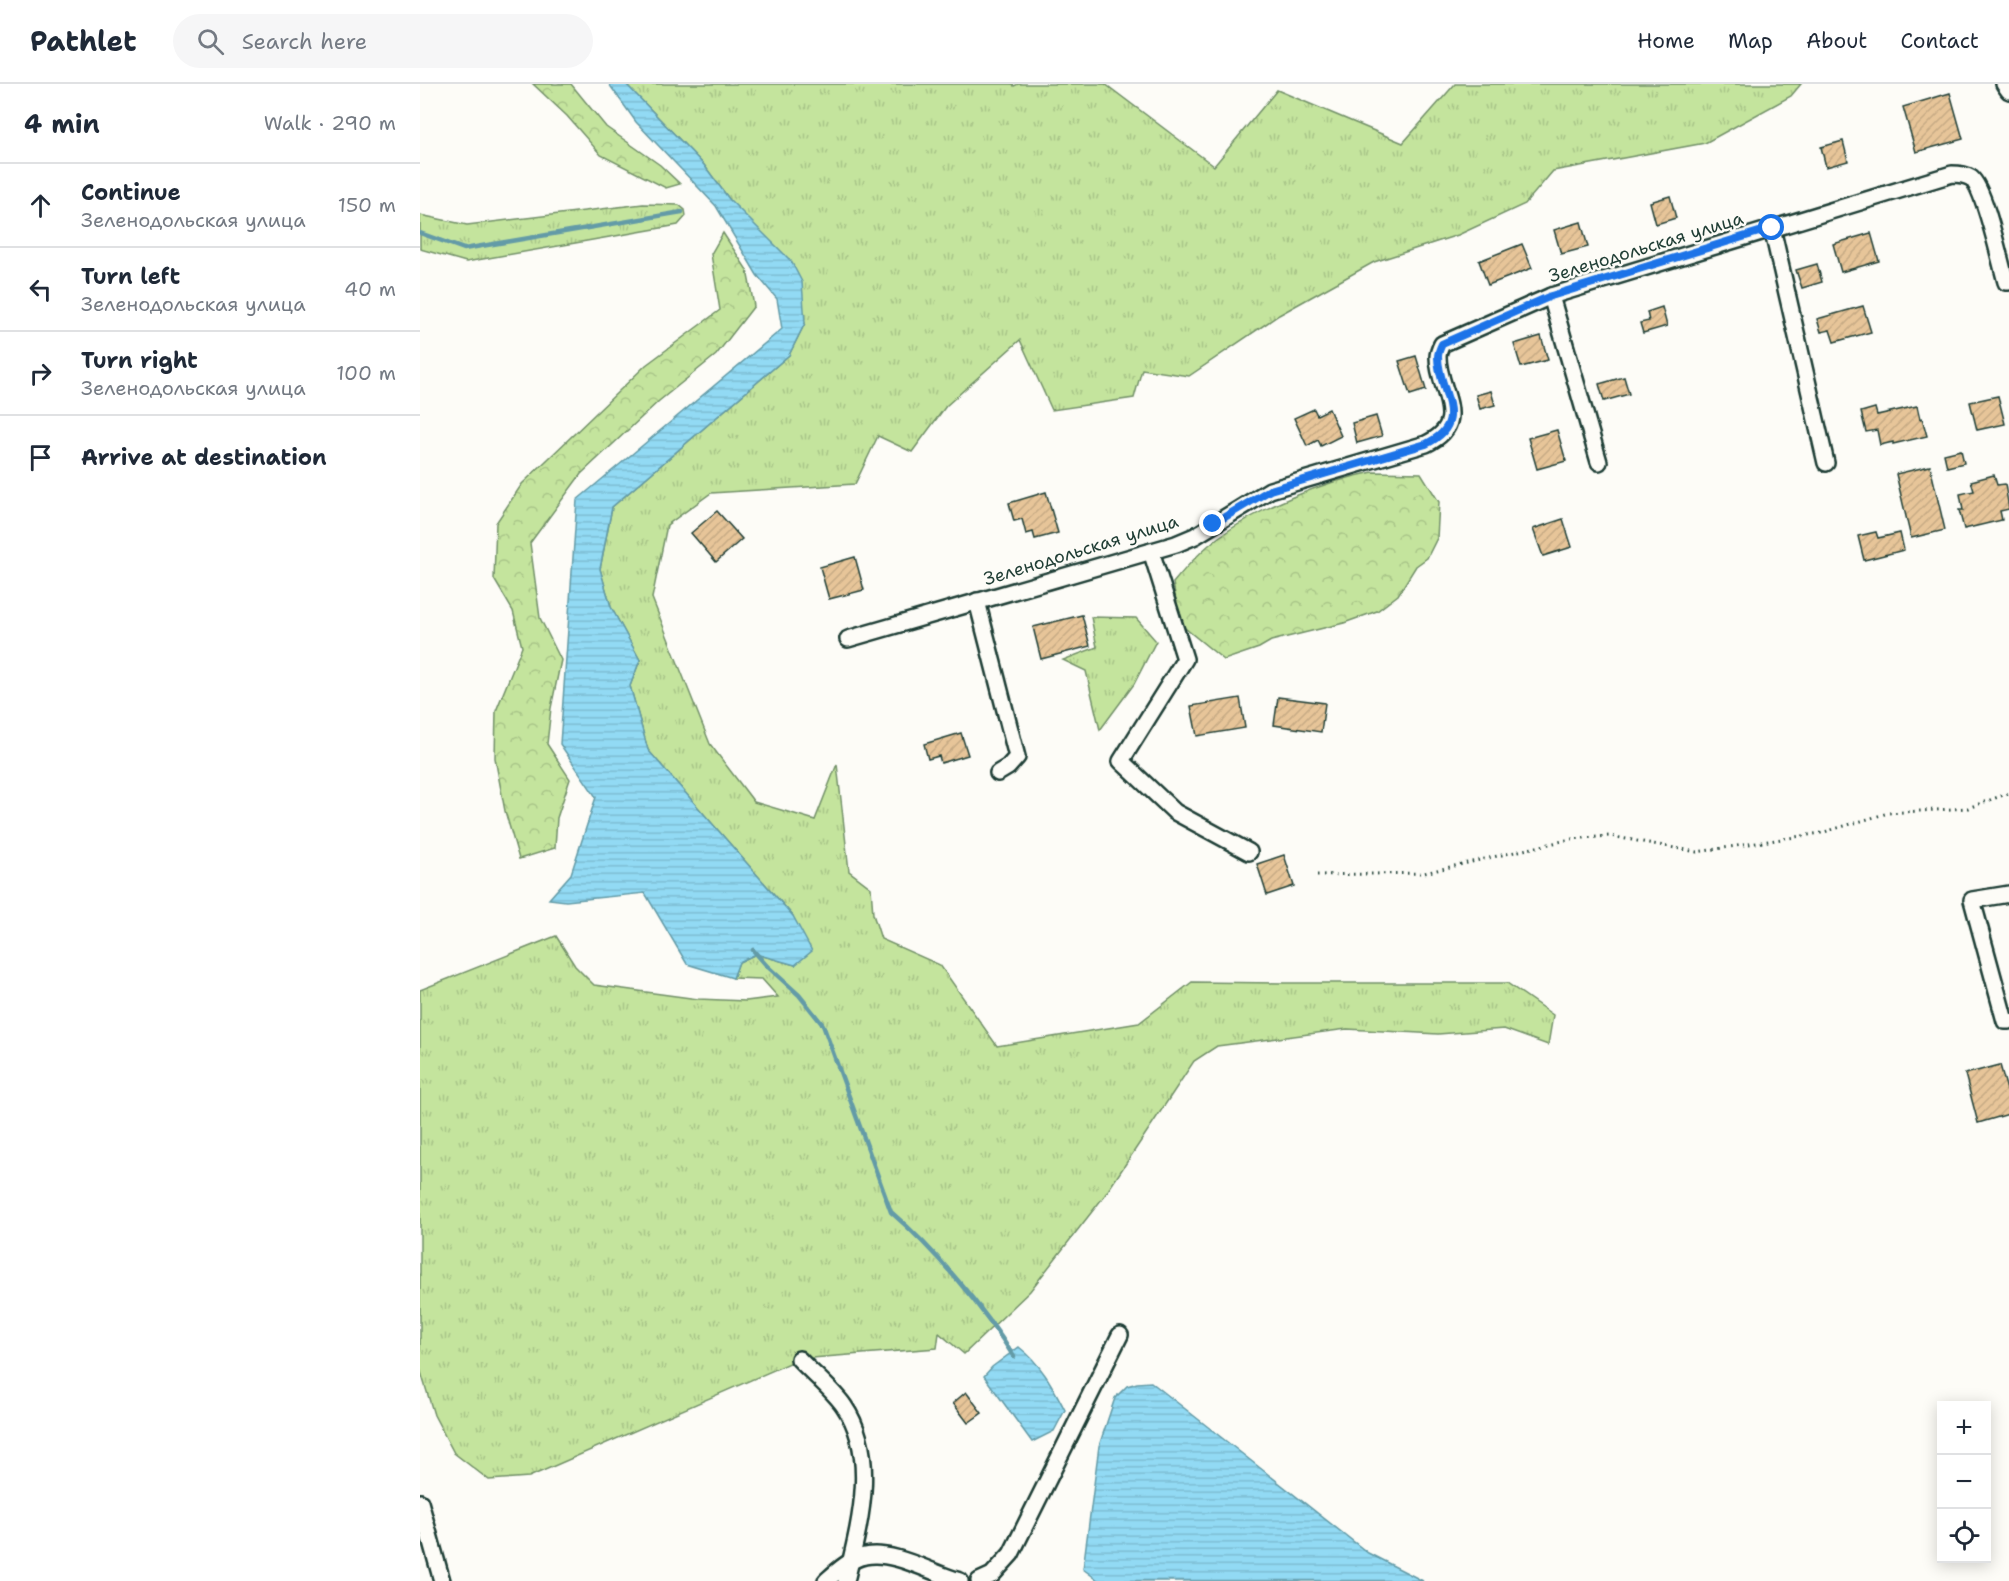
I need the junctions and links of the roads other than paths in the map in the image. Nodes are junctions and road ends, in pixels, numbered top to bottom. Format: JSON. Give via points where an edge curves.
{"nodes":[{"id":1,"x":2004,"y":84,"type":"edge"},
{"id":2,"x":2009,"y":91,"type":"edge"},
{"id":3,"x":1772,"y":228,"type":"junction"},
{"id":4,"x":2008,"y":287,"type":"edge"},
{"id":5,"x":1551,"y":296,"type":"junction"},
{"id":6,"x":1599,"y":462,"type":"dead end"},
{"id":7,"x":1826,"y":463,"type":"dead end"},
{"id":8,"x":1151,"y":551,"type":"junction"},
{"id":9,"x":977,"y":602,"type":"junction"},
{"id":10,"x":848,"y":639,"type":"dead end"},
{"id":11,"x":998,"y":773,"type":"dead end"},
{"id":12,"x":1249,"y":852,"type":"dead end"},
{"id":13,"x":2009,"y":894,"type":"edge"},
{"id":14,"x":2009,"y":1021,"type":"edge"},
{"id":15,"x":1120,"y":1335,"type":"dead end"},
{"id":16,"x":799,"y":1359,"type":"dead end"},
{"id":17,"x":420,"y":1502,"type":"edge"},
{"id":18,"x":850,"y":1563,"type":"junction"},
{"id":19,"x":442,"y":1581,"type":"edge"},
{"id":20,"x":826,"y":1581,"type":"edge"},
{"id":21,"x":846,"y":1581,"type":"edge"},
{"id":22,"x":960,"y":1581,"type":"edge"},
{"id":23,"x":979,"y":1581,"type":"edge"}],
"edges":[{"from":1,"to":2,"type":"street"},
{"from":3,"to":4,"type":"street","name":"Зеленодольская улица","via":[[1952,174],[1961,175],[1971,178],[1977,186]]},
{"from":3,"to":5,"type":"street","name":"Зеленодольская улица"},
{"from":3,"to":7,"type":"street"},
{"from":5,"to":6,"type":"street"},
{"from":5,"to":8,"type":"street","name":"Зеленодольская улица","via":[[1442,344],[1438,356],[1450,409],[1448,426],[1439,438],[1270,490],[1195,536]]},
{"from":8,"to":9,"type":"street","name":"Зеленодольская улица"},
{"from":8,"to":12,"type":"street","via":[[1185,659],[1121,761],[1175,812]]},
{"from":9,"to":10,"type":"street","name":"Зеленодольская улица"},
{"from":9,"to":11,"type":"street","via":[[1017,757]]},
{"from":13,"to":14,"type":"street","via":[[1971,900],[2005,1021]]},
{"from":15,"to":23,"type":"street","via":[[1011,1554],[992,1575]]},
{"from":16,"to":18,"type":"street","via":[[844,1405],[858,1433],[864,1465],[859,1526]]},
{"from":17,"to":19,"type":"street"},
{"from":18,"to":20,"type":"street"},
{"from":18,"to":21,"type":"street"},
{"from":18,"to":22,"type":"street","via":[[864,1556],[887,1556]]}]}
